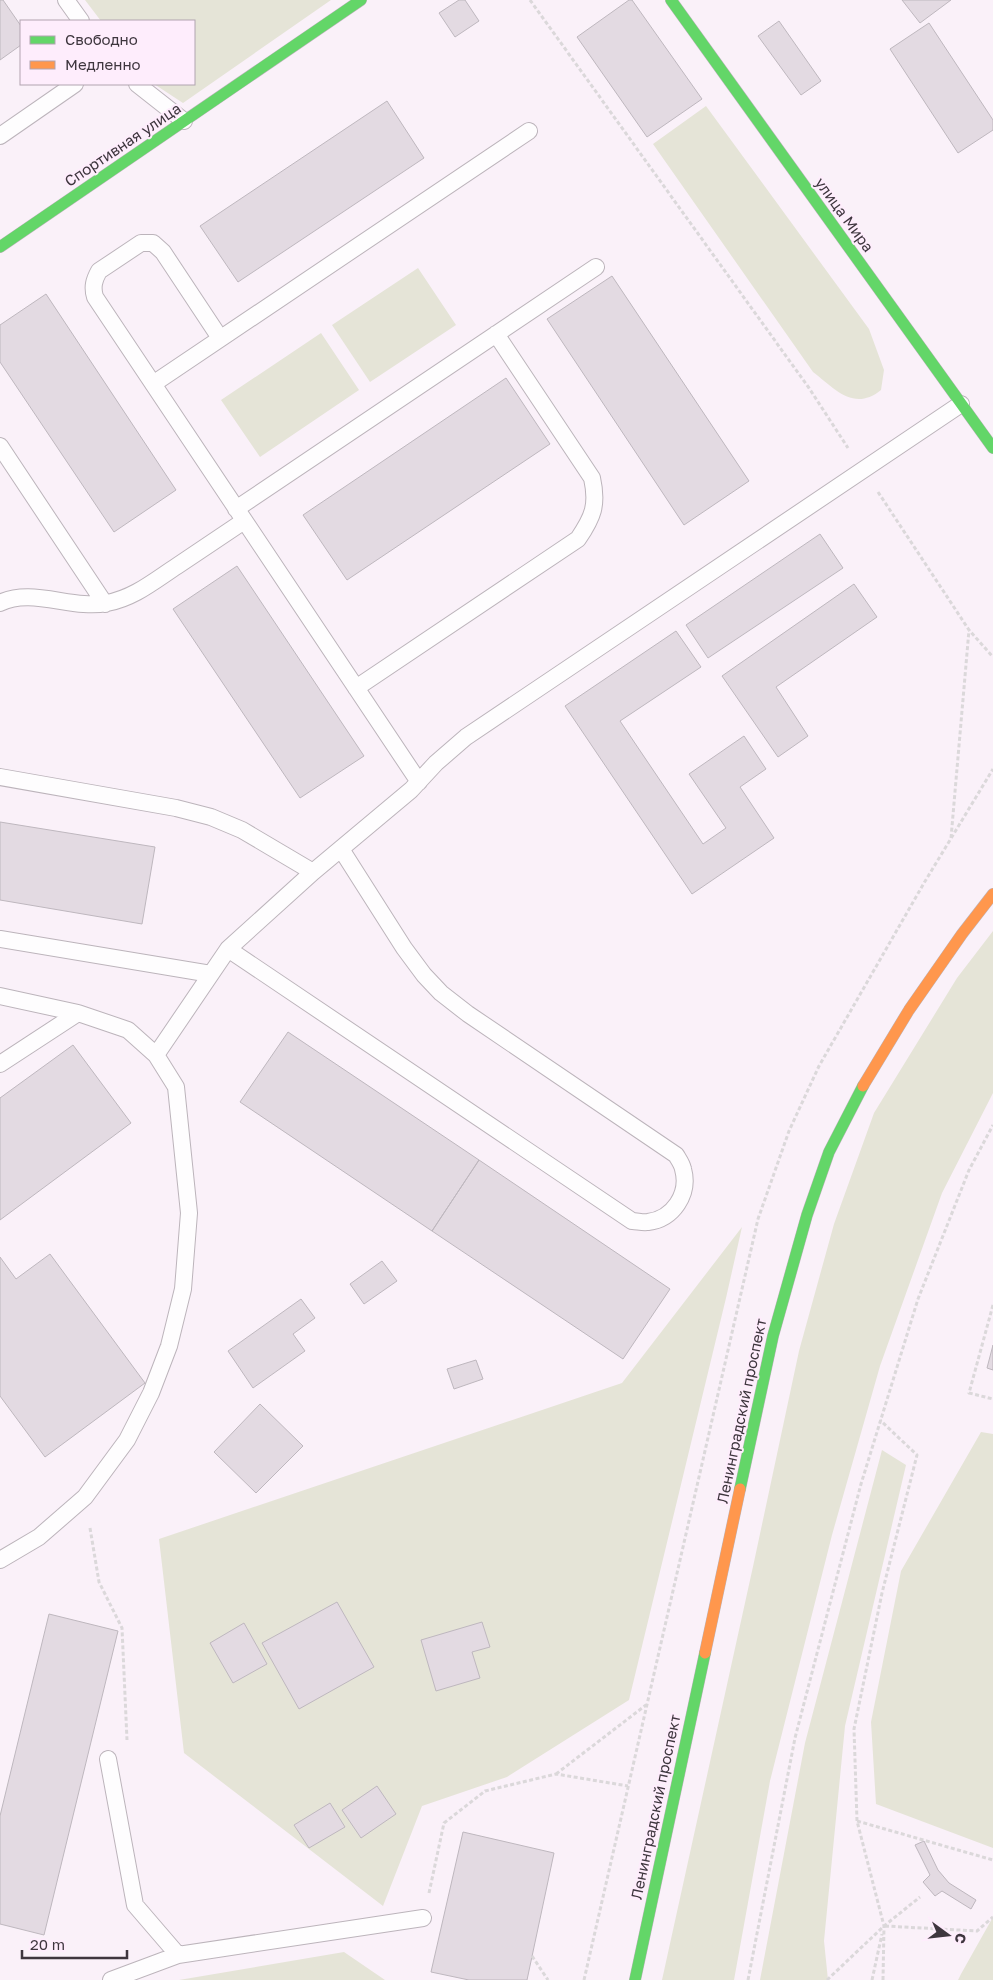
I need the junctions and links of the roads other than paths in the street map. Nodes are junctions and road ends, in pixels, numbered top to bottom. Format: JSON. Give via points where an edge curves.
{"nodes":[{"id":1,"x":66,"y":0,"type":"edge"},
{"id":2,"x":361,"y":0,"type":"edge"},
{"id":3,"x":671,"y":0,"type":"edge"},
{"id":4,"x":80,"y":20,"type":"edge"},
{"id":5,"x":74,"y":85,"type":"edge"},
{"id":6,"x":138,"y":85,"type":"edge"},
{"id":7,"x":184,"y":121,"type":"junction"},
{"id":8,"x":529,"y":131,"type":"dead end"},
{"id":9,"x":0,"y":136,"type":"edge"},
{"id":10,"x":0,"y":247,"type":"edge"},
{"id":11,"x":596,"y":267,"type":"dead end"},
{"id":12,"x":496,"y":334,"type":"junction"},
{"id":13,"x":220,"y":338,"type":"junction"},
{"id":14,"x":153,"y":384,"type":"junction"},
{"id":15,"x":961,"y":404,"type":"junction"},
{"id":16,"x":0,"y":446,"type":"edge"},
{"id":17,"x":993,"y":448,"type":"edge"},
{"id":18,"x":240,"y":515,"type":"junction"},
{"id":19,"x":0,"y":603,"type":"edge"},
{"id":20,"x":105,"y":604,"type":"junction"},
{"id":21,"x":356,"y":688,"type":"junction"},
{"id":22,"x":0,"y":777,"type":"edge"},
{"id":23,"x":419,"y":782,"type":"junction"},
{"id":24,"x":340,"y":849,"type":"junction"},
{"id":25,"x":313,"y":872,"type":"junction"},
{"id":26,"x":993,"y":894,"type":"edge"},
{"id":27,"x":0,"y":939,"type":"edge"},
{"id":28,"x":228,"y":949,"type":"junction"},
{"id":29,"x":211,"y":974,"type":"junction"},
{"id":30,"x":0,"y":996,"type":"edge"},
{"id":31,"x":78,"y":1013,"type":"junction"},
{"id":32,"x":156,"y":1055,"type":"junction"},
{"id":33,"x":0,"y":1064,"type":"edge"},
{"id":34,"x":1,"y":1563,"type":"edge"},
{"id":35,"x":108,"y":1759,"type":"dead end"},
{"id":36,"x":423,"y":1918,"type":"road end"},
{"id":37,"x":178,"y":1955,"type":"junction"},
{"id":38,"x":111,"y":1980,"type":"edge"},
{"id":39,"x":635,"y":1980,"type":"edge"}],
"edges":[{"from":1,"to":4,"type":"lane"},
{"from":2,"to":7,"type":"street","name":"Спортивная улица"},
{"from":3,"to":15,"type":"street","name":"улица Мира"},
{"from":5,"to":9,"type":"lane"},
{"from":6,"to":7,"type":"lane"},
{"from":7,"to":10,"type":"street","name":"Спортивная улица"},
{"from":8,"to":13,"type":"lane"},
{"from":11,"to":12,"type":"lane"},
{"from":12,"to":18,"type":"lane"},
{"from":12,"to":21,"type":"lane","via":[[592,478],[595,493],[590,521],[578,539]]},
{"from":13,"to":14,"type":"lane"},
{"from":13,"to":14,"type":"lane","via":[[158,246],[141,243],[120,257],[99,272],[93,291]]},
{"from":14,"to":18,"type":"lane"},
{"from":15,"to":17,"type":"street","name":"улица Мира"},
{"from":15,"to":23,"type":"lane","via":[[477,729],[448,752]]},
{"from":16,"to":20,"type":"lane"},
{"from":18,"to":20,"type":"lane","via":[[130,597]]},
{"from":18,"to":21,"type":"lane"},
{"from":19,"to":20,"type":"lane","via":[[42,598],[89,605]]},
{"from":21,"to":23,"type":"lane"},
{"from":22,"to":25,"type":"lane","via":[[211,817],[242,830]]},
{"from":23,"to":24,"type":"lane"},
{"from":24,"to":25,"type":"lane"},
{"from":24,"to":28,"type":"lane","via":[[404,948],[441,993],[676,1155],[683,1169],[685,1184],[679,1203],[670,1213],[647,1222],[632,1220]]},
{"from":25,"to":28,"type":"lane"},
{"from":26,"to":39,"type":"street","name":"Ленинградский проспект","via":[[909,1010],[858,1092],[829,1152],[807,1215],[773,1336]]},
{"from":27,"to":29,"type":"lane"},
{"from":28,"to":29,"type":"lane"},
{"from":29,"to":32,"type":"lane"},
{"from":30,"to":31,"type":"lane"},
{"from":31,"to":32,"type":"lane","via":[[128,1030]]},
{"from":31,"to":33,"type":"lane"},
{"from":32,"to":34,"type":"lane","via":[[176,1087],[189,1213],[183,1289],[169,1346],[151,1393],[127,1440],[85,1497],[40,1537]]},
{"from":35,"to":37,"type":"lane","via":[[135,1905]]},
{"from":36,"to":37,"type":"lane"},
{"from":37,"to":38,"type":"lane"}]}
